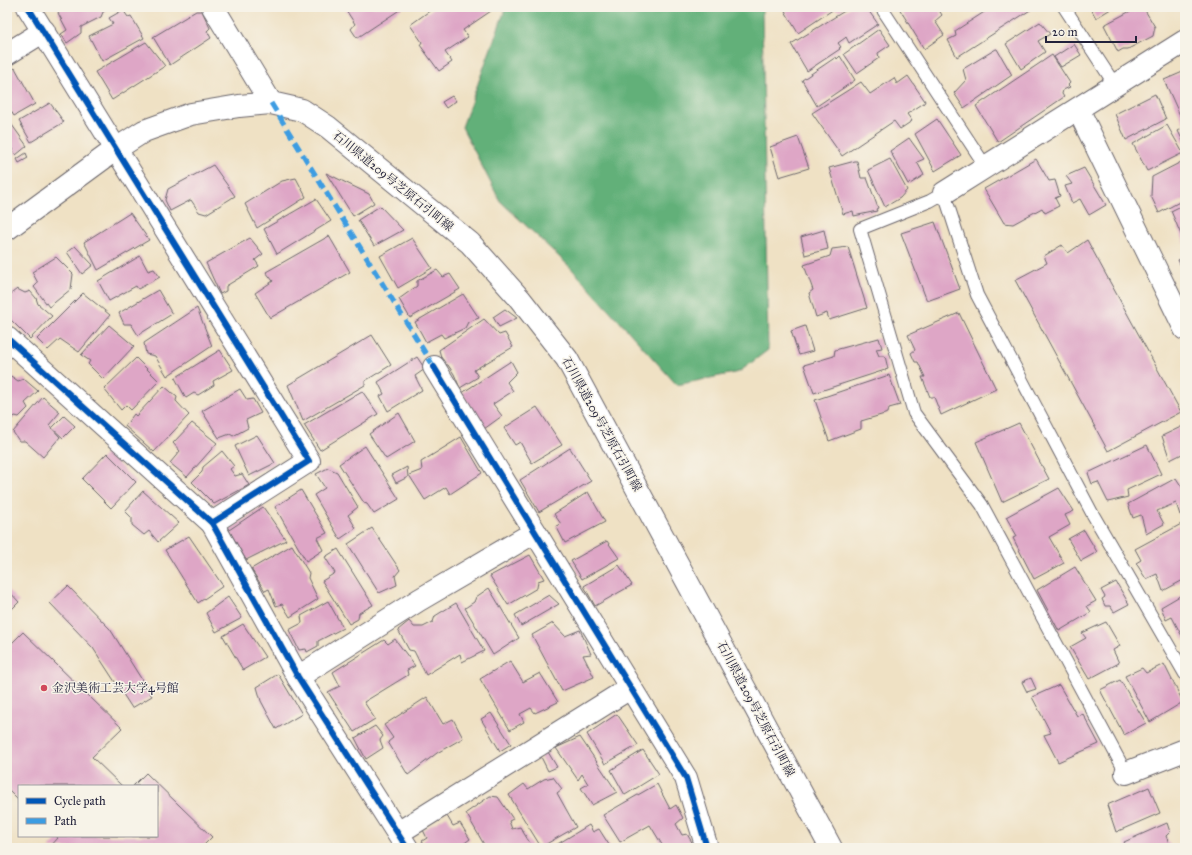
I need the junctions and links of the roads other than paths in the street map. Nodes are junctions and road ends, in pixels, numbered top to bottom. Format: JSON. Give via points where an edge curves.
{"nodes":[{"id":1,"x":28,"y":7,"type":"edge"},
{"id":2,"x":212,"y":7,"type":"edge"},
{"id":3,"x":881,"y":7,"type":"edge"},
{"id":4,"x":1064,"y":7,"type":"edge"},
{"id":5,"x":44,"y":31,"type":"junction"},
{"id":6,"x":1185,"y":41,"type":"edge"},
{"id":7,"x":7,"y":54,"type":"edge"},
{"id":8,"x":1115,"y":85,"type":"junction"},
{"id":9,"x":272,"y":103,"type":"junction"},
{"id":10,"x":1078,"y":109,"type":"junction"},
{"id":11,"x":116,"y":149,"type":"junction"},
{"id":12,"x":986,"y":167,"type":"junction"},
{"id":13,"x":944,"y":193,"type":"junction"},
{"id":14,"x":7,"y":229,"type":"edge"},
{"id":15,"x":1185,"y":329,"type":"edge"},
{"id":16,"x":7,"y":338,"type":"edge"},
{"id":17,"x":434,"y":367,"type":"dead end"},
{"id":18,"x":212,"y":523,"type":"junction"},
{"id":19,"x":536,"y":532,"type":"junction"},
{"id":20,"x":1185,"y":674,"type":"edge"},
{"id":21,"x":298,"y":677,"type":"junction"},
{"id":22,"x":630,"y":688,"type":"junction"},
{"id":23,"x":1185,"y":750,"type":"edge"},
{"id":24,"x":1126,"y":773,"type":"joint"},
{"id":25,"x":402,"y":841,"type":"edge"},
{"id":26,"x":708,"y":848,"type":"edge"},
{"id":27,"x":831,"y":848,"type":"edge"}],
"edges":[{"from":1,"to":5,"type":"street"},
{"from":2,"to":9,"type":"street"},
{"from":3,"to":12,"type":"lane"},
{"from":4,"to":8,"type":"lane"},
{"from":5,"to":7,"type":"street"},
{"from":5,"to":11,"type":"street"},
{"from":6,"to":8,"type":"street"},
{"from":8,"to":10,"type":"street"},
{"from":9,"to":11,"type":"street","name":"石川県道209号芝原石引町線","via":[[191,114],[144,131]]},
{"from":9,"to":27,"type":"street","name":"石川県道209号芝原石引町線","via":[[302,110],[328,127],[470,243],[520,298],[567,359]]},
{"from":10,"to":12,"type":"street"},
{"from":10,"to":15,"type":"street"},
{"from":11,"to":14,"type":"street","name":"石川県道209号芝原石引町線"},
{"from":11,"to":18,"type":"street","via":[[309,461]]},
{"from":12,"to":13,"type":"street"},
{"from":13,"to":20,"type":"lane","via":[[977,295],[1092,513]]},
{"from":13,"to":24,"type":"lane","via":[[860,229],[914,413],[982,505]]},
{"from":16,"to":18,"type":"street"},
{"from":17,"to":19,"type":"street"},
{"from":18,"to":21,"type":"street"},
{"from":19,"to":21,"type":"street","via":[[435,591]]},
{"from":19,"to":22,"type":"street"},
{"from":21,"to":25,"type":"street"},
{"from":22,"to":25,"type":"street"},
{"from":22,"to":26,"type":"street","via":[[686,778]]},
{"from":23,"to":24,"type":"street"}]}
